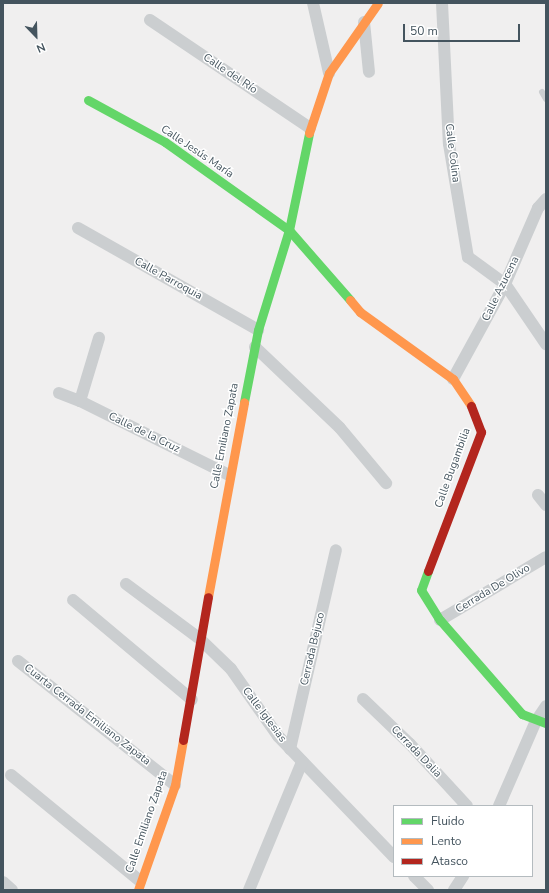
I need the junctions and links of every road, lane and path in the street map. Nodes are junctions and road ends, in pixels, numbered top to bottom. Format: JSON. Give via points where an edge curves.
{"nodes":[{"id":1,"x":313,"y":3,"type":"edge"},
{"id":2,"x":378,"y":3,"type":"edge"},
{"id":3,"x":442,"y":3,"type":"edge"},
{"id":4,"x":150,"y":20,"type":"dead end"},
{"id":5,"x":364,"y":22,"type":"junction"},
{"id":6,"x":369,"y":72,"type":"dead end"},
{"id":7,"x":329,"y":73,"type":"junction"},
{"id":8,"x":542,"y":92,"type":"dead end"},
{"id":9,"x":546,"y":99,"type":"edge"},
{"id":10,"x":88,"y":100,"type":"dead end"},
{"id":11,"x":310,"y":128,"type":"junction"},
{"id":12,"x":546,"y":199,"type":"edge"},
{"id":13,"x":78,"y":228,"type":"dead end"},
{"id":14,"x":289,"y":230,"type":"junction"},
{"id":15,"x":505,"y":284,"type":"junction"},
{"id":16,"x":258,"y":330,"type":"junction"},
{"id":17,"x":99,"y":338,"type":"dead end"},
{"id":18,"x":546,"y":344,"type":"edge"},
{"id":19,"x":255,"y":347,"type":"junction"},
{"id":20,"x":454,"y":379,"type":"junction"},
{"id":21,"x":59,"y":393,"type":"dead end"},
{"id":22,"x":80,"y":401,"type":"junction"},
{"id":23,"x":229,"y":475,"type":"junction"},
{"id":24,"x":386,"y":483,"type":"dead end"},
{"id":25,"x":538,"y":495,"type":"dead end"},
{"id":26,"x":546,"y":505,"type":"edge"},
{"id":27,"x":336,"y":550,"type":"dead end"},
{"id":28,"x":546,"y":557,"type":"edge"},
{"id":29,"x":126,"y":584,"type":"dead end"},
{"id":30,"x":73,"y":600,"type":"dead end"},
{"id":31,"x":440,"y":620,"type":"junction"},
{"id":32,"x":200,"y":639,"type":"junction"},
{"id":33,"x":18,"y":661,"type":"dead end"},
{"id":34,"x":363,"y":699,"type":"dead end"},
{"id":35,"x":192,"y":700,"type":"junction"},
{"id":36,"x":546,"y":706,"type":"edge"},
{"id":37,"x":541,"y":722,"type":"edge"},
{"id":38,"x":290,"y":748,"type":"junction"},
{"id":39,"x":302,"y":762,"type":"junction"},
{"id":40,"x":11,"y":774,"type":"dead end"},
{"id":41,"x":175,"y":785,"type":"junction"},
{"id":42,"x":466,"y":805,"type":"edge"},
{"id":43,"x":500,"y":805,"type":"edge"},
{"id":44,"x":393,"y":856,"type":"edge"},
{"id":45,"x":415,"y":877,"type":"edge"},
{"id":46,"x":462,"y":877,"type":"edge"},
{"id":47,"x":3,"y":882,"type":"edge"},
{"id":48,"x":139,"y":886,"type":"edge"},
{"id":49,"x":12,"y":890,"type":"edge"},
{"id":50,"x":249,"y":890,"type":"edge"},
{"id":51,"x":428,"y":890,"type":"edge"},
{"id":52,"x":454,"y":890,"type":"edge"}],
"edges":[{"from":1,"to":7,"type":"street"},
{"from":2,"to":5,"type":"street","name":"Calle Emiliano Zapata"},
{"from":3,"to":15,"type":"street","name":"Calle Colina","via":[[449,144],[468,258]]},
{"from":4,"to":11,"type":"street","name":"Calle del Río"},
{"from":5,"to":6,"type":"street"},
{"from":5,"to":7,"type":"street","name":"Calle Emiliano Zapata"},
{"from":7,"to":11,"type":"street","name":"Calle Emiliano Zapata"},
{"from":8,"to":9,"type":"lane"},
{"from":10,"to":14,"type":"street","name":"Calle Jesús María","via":[[165,142]]},
{"from":11,"to":14,"type":"street","name":"Calle Emiliano Zapata"},
{"from":12,"to":15,"type":"street","name":"Calle Azucena","via":[[538,208]]},
{"from":13,"to":16,"type":"street","name":"Calle Parroquia"},
{"from":14,"to":16,"type":"street","name":"Calle Emiliano Zapata"},
{"from":14,"to":20,"type":"street","name":"Calle Bugambilia","via":[[360,312]]},
{"from":15,"to":18,"type":"street"},
{"from":15,"to":20,"type":"street","name":"Calle Azucena"},
{"from":16,"to":19,"type":"street","name":"Calle Emiliano Zapata"},
{"from":17,"to":22,"type":"street"},
{"from":19,"to":23,"type":"street","name":"Calle Emiliano Zapata"},
{"from":19,"to":24,"type":"street","via":[[340,428]]},
{"from":20,"to":31,"type":"street","name":"Calle Bugambilia","via":[[473,410],[481,432],[421,590]]},
{"from":21,"to":22,"type":"street","name":"Calle de la Cruz"},
{"from":22,"to":23,"type":"street","name":"Calle de la Cruz"},
{"from":23,"to":32,"type":"street","name":"Calle Emiliano Zapata"},
{"from":25,"to":26,"type":"street"},
{"from":27,"to":38,"type":"street","name":"Cerrada Bejuco"},
{"from":28,"to":31,"type":"street","name":"Cerrada De Olivo"},
{"from":29,"to":32,"type":"street","name":"Calle Iglesias"},
{"from":30,"to":35,"type":"street"},
{"from":31,"to":37,"type":"street","name":"Calle Bugambilia","via":[[508,700],[522,714]]},
{"from":32,"to":35,"type":"street","name":"Calle Emiliano Zapata"},
{"from":32,"to":38,"type":"street","name":"Calle Iglesias","via":[[231,669],[253,704]]},
{"from":33,"to":41,"type":"street","name":"Cuarta Cerrada Emiliano Zapata"},
{"from":34,"to":42,"type":"street","name":"Cerrada Dalia","via":[[410,744]]},
{"from":35,"to":41,"type":"street","name":"Calle Emiliano Zapata"},
{"from":36,"to":37,"type":"street"},
{"from":37,"to":43,"type":"street"},
{"from":38,"to":39,"type":"street","name":"Calle Iglesias"},
{"from":39,"to":44,"type":"street","name":"Calle Iglesias"},
{"from":39,"to":50,"type":"street"},
{"from":40,"to":48,"type":"street"},
{"from":41,"to":48,"type":"street","name":"Calle Emiliano Zapata"},
{"from":45,"to":51,"type":"street"},
{"from":46,"to":52,"type":"street"},
{"from":47,"to":49,"type":"street"}]}
